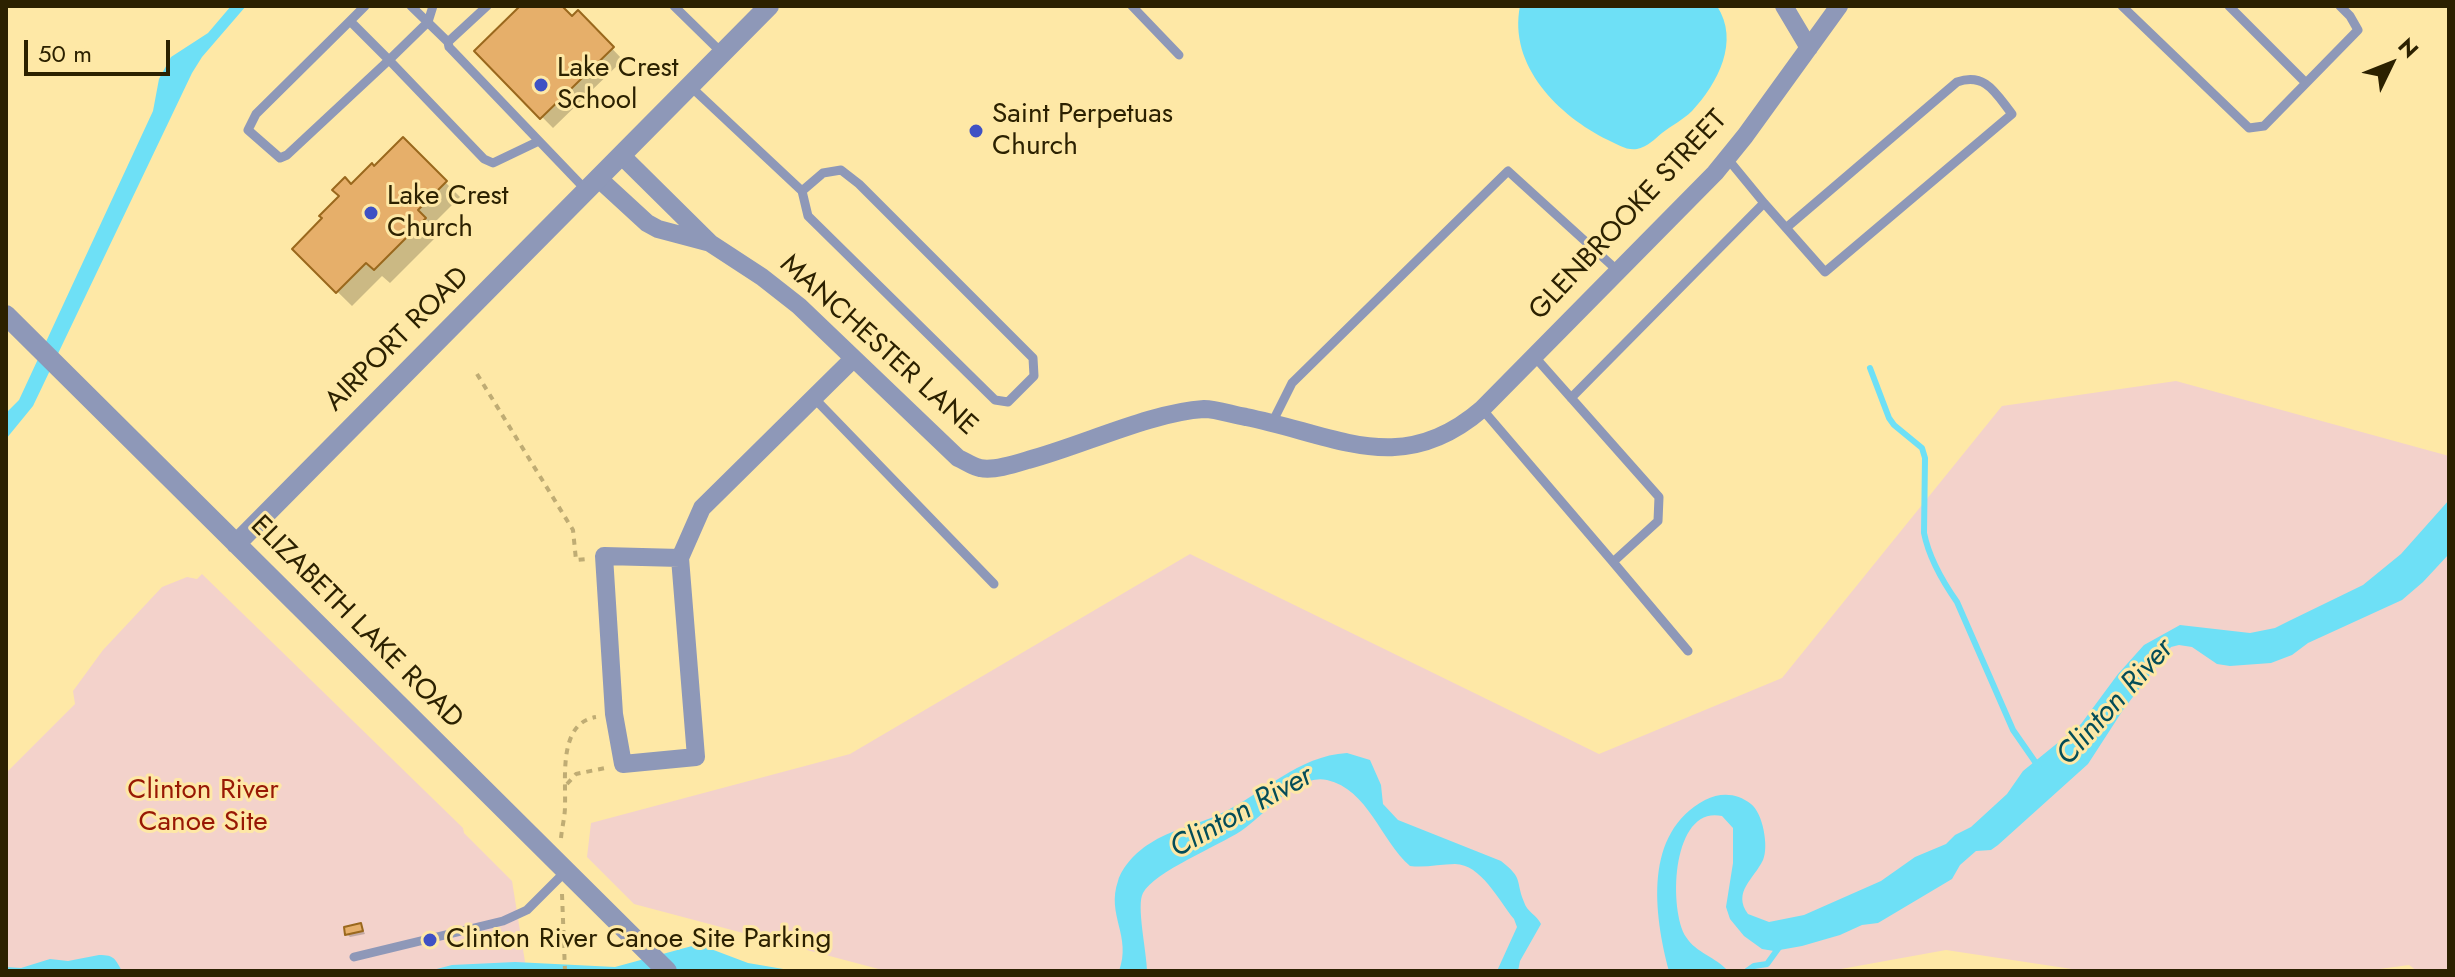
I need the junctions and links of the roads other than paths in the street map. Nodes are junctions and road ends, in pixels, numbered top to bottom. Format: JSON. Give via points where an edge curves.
{"nodes":[{"id":1,"x":365,"y":6,"type":"edge"},
{"id":2,"x":411,"y":6,"type":"edge"},
{"id":3,"x":433,"y":6,"type":"edge"},
{"id":4,"x":487,"y":6,"type":"edge"},
{"id":5,"x":674,"y":6,"type":"edge"},
{"id":6,"x":769,"y":6,"type":"edge"},
{"id":7,"x":1132,"y":6,"type":"edge"},
{"id":8,"x":1784,"y":6,"type":"edge"},
{"id":9,"x":1839,"y":6,"type":"edge"},
{"id":10,"x":2122,"y":6,"type":"edge"},
{"id":11,"x":2229,"y":6,"type":"edge"},
{"id":12,"x":2340,"y":6,"type":"edge"},
{"id":13,"x":350,"y":21,"type":"junction"},
{"id":14,"x":428,"y":22,"type":"junction"},
{"id":15,"x":448,"y":42,"type":"junction"},
{"id":16,"x":1809,"y":48,"type":"junction"},
{"id":17,"x":722,"y":53,"type":"junction"},
{"id":18,"x":1179,"y":55,"type":"dead end"},
{"id":19,"x":389,"y":60,"type":"junction"},
{"id":20,"x":2306,"y":83,"type":"junction"},
{"id":21,"x":690,"y":86,"type":"junction"},
{"id":22,"x":539,"y":141,"type":"junction"},
{"id":23,"x":621,"y":155,"type":"junction"},
{"id":24,"x":1727,"y":158,"type":"junction"},
{"id":25,"x":592,"y":184,"type":"junction"},
{"id":26,"x":802,"y":191,"type":"junction"},
{"id":27,"x":1764,"y":203,"type":"junction"},
{"id":28,"x":1786,"y":228,"type":"junction"},
{"id":29,"x":710,"y":243,"type":"junction"},
{"id":30,"x":1618,"y":271,"type":"junction"},
{"id":31,"x":6,"y":315,"type":"edge"},
{"id":32,"x":1534,"y":356,"type":"junction"},
{"id":33,"x":853,"y":359,"type":"junction"},
{"id":34,"x":814,"y":398,"type":"junction"},
{"id":35,"x":1571,"y":398,"type":"junction"},
{"id":36,"x":1482,"y":409,"type":"junction"},
{"id":37,"x":1272,"y":423,"type":"junction"},
{"id":38,"x":1434,"y":441,"type":"joint"},
{"id":39,"x":236,"y":544,"type":"junction"},
{"id":40,"x":680,"y":558,"type":"junction"},
{"id":41,"x":1613,"y":562,"type":"junction"},
{"id":42,"x":994,"y":584,"type":"dead end"},
{"id":43,"x":1688,"y":651,"type":"dead end"},
{"id":44,"x":566,"y":871,"type":"junction"},
{"id":45,"x":354,"y":957,"type":"dead end"},
{"id":46,"x":667,"y":971,"type":"edge"}],
"edges":[{"from":1,"to":13,"type":"lane"},
{"from":2,"to":14,"type":"lane"},
{"from":3,"to":14,"type":"lane"},
{"from":4,"to":15,"type":"lane"},
{"from":5,"to":17,"type":"lane"},
{"from":6,"to":17,"type":"street","name":"AIRPORT ROAD"},
{"from":7,"to":18,"type":"lane"},
{"from":8,"to":16,"type":"street"},
{"from":9,"to":16,"type":"street","name":"GLENBROOKE STREET"},
{"from":10,"to":20,"type":"lane","via":[[2249,128],[2264,126]]},
{"from":11,"to":20,"type":"lane"},
{"from":12,"to":20,"type":"lane","via":[[2358,30]]},
{"from":13,"to":19,"type":"lane"},
{"from":13,"to":19,"type":"lane","via":[[256,114],[248,130],[280,158],[287,155]]},
{"from":14,"to":15,"type":"lane"},
{"from":14,"to":19,"type":"lane"},
{"from":15,"to":22,"type":"lane"},
{"from":16,"to":24,"type":"street","name":"GLENBROOKE STREET"},
{"from":17,"to":21,"type":"street","name":"AIRPORT ROAD"},
{"from":19,"to":22,"type":"lane","via":[[484,159],[493,163]]},
{"from":21,"to":23,"type":"street","name":"AIRPORT ROAD"},
{"from":21,"to":26,"type":"lane"},
{"from":22,"to":25,"type":"lane"},
{"from":23,"to":25,"type":"street","name":"AIRPORT ROAD"},
{"from":23,"to":29,"type":"street","name":"MANCHESTER LANE"},
{"from":24,"to":27,"type":"lane"},
{"from":24,"to":30,"type":"street","name":"GLENBROOKE STREET"},
{"from":25,"to":29,"type":"street","name":"MANCHESTER LANE","via":[[658,229]]},
{"from":25,"to":39,"type":"street","name":"AIRPORT ROAD"},
{"from":26,"to":26,"type":"lane","via":[[808,216],[995,400],[1008,402],[1034,376],[1033,358],[859,184],[841,170],[823,173]]},
{"from":27,"to":28,"type":"lane"},
{"from":27,"to":35,"type":"lane"},
{"from":28,"to":28,"type":"lane","via":[[1825,272],[2012,114],[1987,84],[1970,77],[1957,82]]},
{"from":29,"to":33,"type":"street","name":"MANCHESTER LANE","via":[[799,306]]},
{"from":30,"to":32,"type":"street","name":"GLENBROOKE STREET"},
{"from":30,"to":37,"type":"lane","via":[[1508,171],[1292,383]]},
{"from":31,"to":39,"type":"street","name":"ELIZABETH LAKE ROAD"},
{"from":32,"to":35,"type":"lane"},
{"from":32,"to":36,"type":"street","name":"GLENBROOKE STREET"},
{"from":33,"to":34,"type":"street"},
{"from":33,"to":37,"type":"street","name":"MANCHESTER LANE","via":[[958,458],[982,469],[1054,454],[1206,409]]},
{"from":34,"to":40,"type":"street","via":[[702,508]]},
{"from":34,"to":42,"type":"lane"},
{"from":35,"to":41,"type":"lane","via":[[1659,497],[1658,521]]},
{"from":36,"to":38,"type":"street","name":"GLENBROOKE STREET"},
{"from":36,"to":41,"type":"lane"},
{"from":37,"to":38,"type":"street","name":"MANCHESTER LANE","via":[[1361,446],[1395,448]]},
{"from":39,"to":44,"type":"street","name":"ELIZABETH LAKE ROAD"},
{"from":40,"to":40,"type":"street","via":[[696,757],[623,764],[614,714],[604,556]]},
{"from":41,"to":43,"type":"lane"},
{"from":44,"to":45,"type":"lane","via":[[527,910],[503,921]]},
{"from":44,"to":46,"type":"street","name":"ELIZABETH LAKE ROAD"}]}
